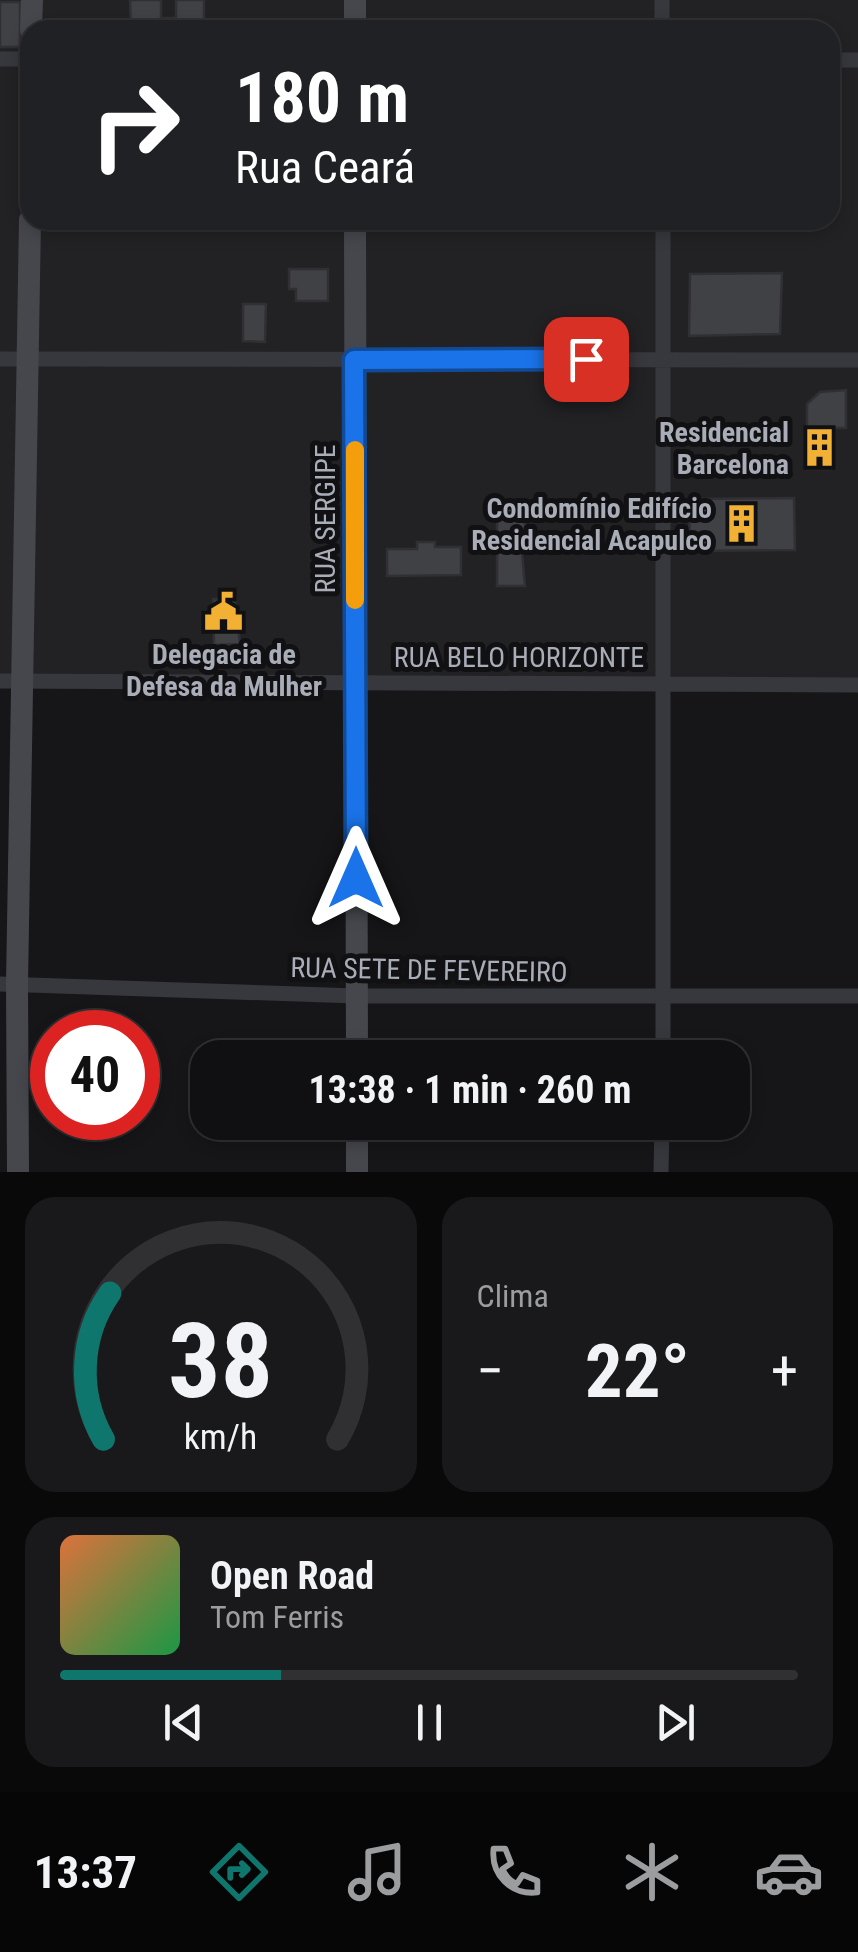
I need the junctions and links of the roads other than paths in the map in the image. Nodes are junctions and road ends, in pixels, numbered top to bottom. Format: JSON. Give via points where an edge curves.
{"nodes":[{"id":1,"x":30,"y":230,"type":"edge"},
{"id":2,"x":355,"y":230,"type":"edge"},
{"id":3,"x":663,"y":230,"type":"edge"},
{"id":4,"x":0,"y":359,"type":"edge"},
{"id":5,"x":664,"y":359,"type":"junction"},
{"id":6,"x":30,"y":360,"type":"junction"},
{"id":7,"x":354,"y":360,"type":"junction"},
{"id":8,"x":858,"y":360,"type":"edge"},
{"id":9,"x":12,"y":681,"type":"edge"},
{"id":10,"x":661,"y":682,"type":"junction"},
{"id":11,"x":355,"y":683,"type":"junction"},
{"id":12,"x":858,"y":685,"type":"edge"},
{"id":13,"x":8,"y":984,"type":"edge"},
{"id":14,"x":356,"y":996,"type":"junction"},
{"id":15,"x":664,"y":996,"type":"junction"},
{"id":16,"x":858,"y":996,"type":"edge"},
{"id":17,"x":356,"y":1040,"type":"edge"},
{"id":18,"x":663,"y":1040,"type":"edge"},
{"id":19,"x":357,"y":1140,"type":"edge"},
{"id":20,"x":662,"y":1140,"type":"edge"},
{"id":21,"x":18,"y":1172,"type":"edge"},
{"id":22,"x":357,"y":1172,"type":"edge"},
{"id":23,"x":661,"y":1172,"type":"edge"}],
"edges":[{"from":1,"to":6,"type":"street"},
{"from":2,"to":7,"type":"street","name":"RUA SERGIPE"},
{"from":3,"to":5,"type":"street"},
{"from":4,"to":6,"type":"street"},
{"from":5,"to":7,"type":"street"},
{"from":5,"to":8,"type":"street"},
{"from":5,"to":10,"type":"street"},
{"from":6,"to":7,"type":"street"},
{"from":6,"to":9,"type":"street"},
{"from":7,"to":11,"type":"street","name":"RUA SERGIPE"},
{"from":9,"to":11,"type":"street","name":"RUA BELO HORIZONTE"},
{"from":9,"to":13,"type":"street"},
{"from":10,"to":11,"type":"street","name":"RUA BELO HORIZONTE"},
{"from":10,"to":12,"type":"street","name":"RUA BELO HORIZONTE"},
{"from":10,"to":15,"type":"street"},
{"from":11,"to":14,"type":"street","name":"RUA SERGIPE"},
{"from":13,"to":14,"type":"street","name":"RUA SETE DE FEVEREIRO"},
{"from":13,"to":21,"type":"street"},
{"from":14,"to":15,"type":"street","name":"RUA SETE DE FEVEREIRO"},
{"from":14,"to":17,"type":"street","name":"RUA SERGIPE"},
{"from":15,"to":16,"type":"street","name":"RUA SETE DE FEVEREIRO"},
{"from":15,"to":18,"type":"street"},
{"from":19,"to":22,"type":"street"},
{"from":20,"to":23,"type":"street"}]}
